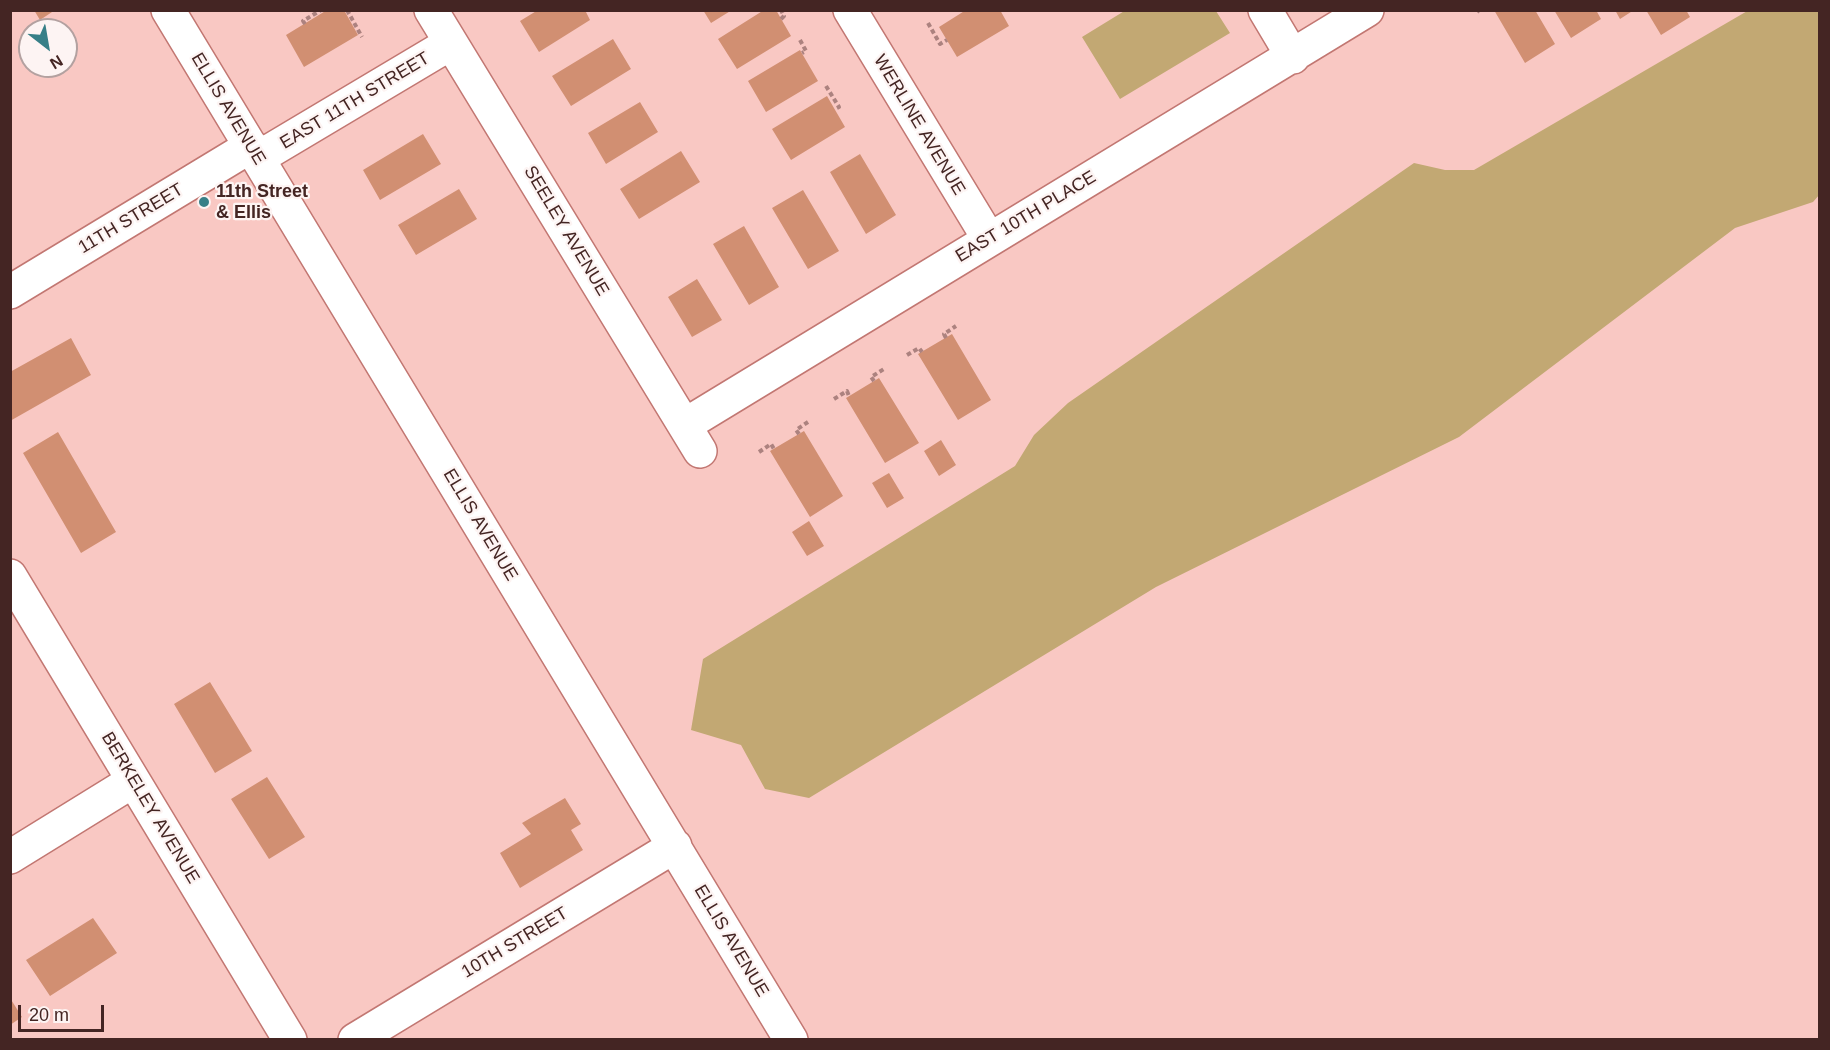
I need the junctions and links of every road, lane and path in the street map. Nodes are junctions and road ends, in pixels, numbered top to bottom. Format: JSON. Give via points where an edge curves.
{"nodes":[{"id":1,"x":168,"y":10,"type":"edge"},
{"id":2,"x":321,"y":10,"type":"edge"},
{"id":3,"x":347,"y":10,"type":"edge"},
{"id":4,"x":431,"y":10,"type":"edge"},
{"id":5,"x":781,"y":10,"type":"edge"},
{"id":6,"x":850,"y":10,"type":"edge"},
{"id":7,"x":1265,"y":10,"type":"edge"},
{"id":8,"x":1367,"y":10,"type":"edge"},
{"id":9,"x":781,"y":19,"type":"dead end"},
{"id":10,"x":928,"y":23,"type":"dead end"},
{"id":11,"x":305,"y":24,"type":"dead end"},
{"id":12,"x":362,"y":36,"type":"dead end"},
{"id":13,"x":800,"y":40,"type":"dead end"},
{"id":14,"x":947,"y":40,"type":"dead end"},
{"id":15,"x":451,"y":43,"type":"junction"},
{"id":16,"x":802,"y":53,"type":"dead end"},
{"id":17,"x":1293,"y":57,"type":"junction"},
{"id":18,"x":826,"y":86,"type":"dead end"},
{"id":19,"x":835,"y":109,"type":"dead end"},
{"id":20,"x":254,"y":152,"type":"junction"},
{"id":21,"x":989,"y":239,"type":"junction"},
{"id":22,"x":10,"y":292,"type":"edge"},
{"id":23,"x":956,"y":326,"type":"dead end"},
{"id":24,"x":946,"y":338,"type":"dead end"},
{"id":25,"x":922,"y":352,"type":"dead end"},
{"id":26,"x":907,"y":355,"type":"dead end"},
{"id":27,"x":884,"y":369,"type":"dead end"},
{"id":28,"x":874,"y":381,"type":"dead end"},
{"id":29,"x":849,"y":396,"type":"dead end"},
{"id":30,"x":834,"y":399,"type":"dead end"},
{"id":31,"x":808,"y":422,"type":"dead end"},
{"id":32,"x":799,"y":434,"type":"dead end"},
{"id":33,"x":693,"y":438,"type":"joint"},
{"id":34,"x":774,"y":449,"type":"dead end"},
{"id":35,"x":759,"y":452,"type":"dead end"},
{"id":36,"x":10,"y":576,"type":"edge"},
{"id":37,"x":133,"y":780,"type":"junction"},
{"id":38,"x":675,"y":846,"type":"junction"},
{"id":39,"x":10,"y":857,"type":"edge"},
{"id":40,"x":290,"y":1040,"type":"edge"},
{"id":41,"x":356,"y":1040,"type":"edge"},
{"id":42,"x":790,"y":1040,"type":"edge"}],
"edges":[{"from":1,"to":20,"type":"street","name":"ELLIS AVENUE"},
{"from":2,"to":11,"type":"path","via":[[303,21]]},
{"from":3,"to":12,"type":"path"},
{"from":4,"to":15,"type":"street","name":"SEELEY AVENUE"},
{"from":5,"to":9,"type":"path"},
{"from":6,"to":21,"type":"street","name":"WERLINE AVENUE"},
{"from":7,"to":17,"type":"street"},
{"from":8,"to":17,"type":"street","name":"EAST 10TH PLACE"},
{"from":10,"to":14,"type":"path","via":[[940,44]]},
{"from":13,"to":16,"type":"path","via":[[806,51]]},
{"from":15,"to":20,"type":"street","name":"EAST 11TH STREET"},
{"from":15,"to":33,"type":"street","name":"SEELEY AVENUE"},
{"from":17,"to":21,"type":"street","name":"EAST 10TH PLACE"},
{"from":18,"to":19,"type":"path","via":[[838,107]]},
{"from":20,"to":22,"type":"street","name":"11TH STREET"},
{"from":20,"to":38,"type":"street","name":"ELLIS AVENUE"},
{"from":21,"to":33,"type":"street","name":"EAST 10TH PLACE"},
{"from":23,"to":24,"type":"path","via":[[944,333]]},
{"from":25,"to":26,"type":"path","via":[[919,348]]},
{"from":27,"to":28,"type":"path","via":[[871,377]]},
{"from":29,"to":30,"type":"path","via":[[847,391]]},
{"from":31,"to":32,"type":"path","via":[[796,430]]},
{"from":34,"to":35,"type":"path","via":[[771,444]]},
{"from":36,"to":37,"type":"street","name":"BERKELEY AVENUE"},
{"from":37,"to":39,"type":"street"},
{"from":37,"to":40,"type":"street","name":"BERKELEY AVENUE"},
{"from":38,"to":41,"type":"street","name":"10TH STREET"},
{"from":38,"to":42,"type":"street","name":"ELLIS AVENUE"}]}
